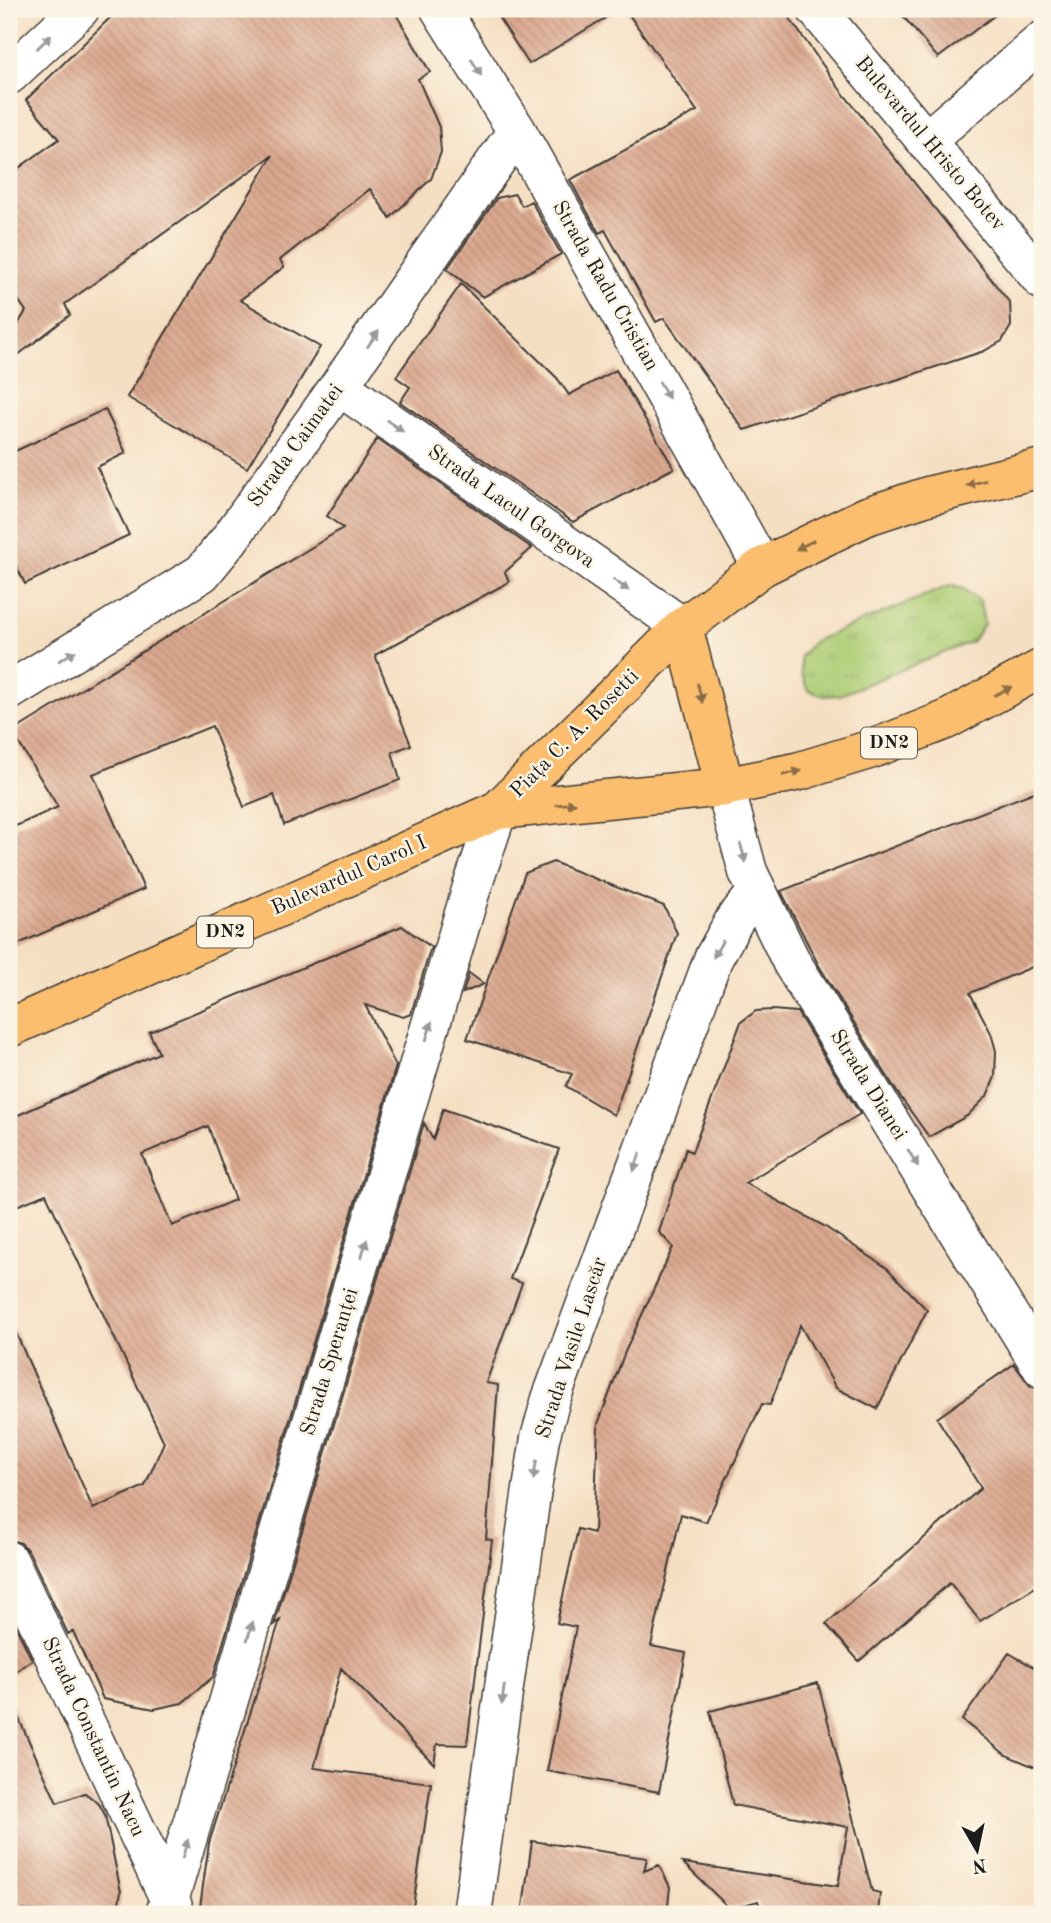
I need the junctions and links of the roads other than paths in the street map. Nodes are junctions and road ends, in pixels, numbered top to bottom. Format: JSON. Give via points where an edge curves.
{"nodes":[{"id":1,"x":80,"y":9,"type":"edge"},
{"id":2,"x":440,"y":9,"type":"edge"},
{"id":3,"x":816,"y":9,"type":"edge"},
{"id":4,"x":1042,"y":41,"type":"edge"},
{"id":5,"x":9,"y":75,"type":"edge"},
{"id":6,"x":517,"y":131,"type":"junction"},
{"id":7,"x":927,"y":140,"type":"junction"},
{"id":8,"x":1042,"y":280,"type":"edge"},
{"id":9,"x":340,"y":386,"type":"junction"},
{"id":10,"x":1042,"y":468,"type":"edge"},
{"id":11,"x":762,"y":567,"type":"junction"},
{"id":12,"x":683,"y":627,"type":"junction"},
{"id":13,"x":1042,"y":668,"type":"edge"},
{"id":14,"x":9,"y":691,"type":"edge"},
{"id":15,"x":725,"y":787,"type":"junction"},
{"id":16,"x":498,"y":810,"type":"junction"},
{"id":17,"x":757,"y":894,"type":"junction"},
{"id":18,"x":9,"y":1028,"type":"edge"},
{"id":19,"x":1042,"y":1368,"type":"edge"},
{"id":20,"x":9,"y":1560,"type":"edge"},
{"id":21,"x":170,"y":1909,"type":"edge"},
{"id":22,"x":472,"y":1914,"type":"edge"}],
"edges":[{"from":5,"to":1,"type":"street","one_way":true},
{"from":2,"to":6,"type":"street","name":"Strada Radu Cristian","one_way":true},
{"from":3,"to":7,"type":"street","name":"Bulevardul Hristo Botev"},
{"from":4,"to":7,"type":"street"},
{"from":9,"to":6,"type":"street","name":"Strada Caimatei","one_way":true},
{"from":6,"to":11,"type":"street","name":"Strada Radu Cristian","one_way":true},
{"from":7,"to":8,"type":"street","name":"Bulevardul Hristo Botev"},
{"from":9,"to":12,"type":"street","name":"Strada Lacul Gorgova","one_way":true},
{"from":14,"to":9,"type":"street","name":"Strada Caimatei","one_way":true,"via":[[202,573]]},
{"from":10,"to":11,"type":"main road","name":"Piața C. A. Rosetti","number":"DN2","one_way":true,"via":[[867,516]]},
{"from":11,"to":12,"type":"main road","name":"Piața C. A. Rosetti","number":"DN2"},
{"from":12,"to":15,"type":"main road","one_way":true},
{"from":12,"to":16,"type":"main road","name":"Piața C. A. Rosetti","number":"DN2"},
{"from":15,"to":13,"type":"main road","name":"Piața C. A. Rosetti","number":"DN2","one_way":true,"via":[[872,749],[946,720]]},
{"from":16,"to":15,"type":"main road","name":"Piața C. A. Rosetti","number":"DN2","one_way":true},
{"from":15,"to":17,"type":"street","name":"Strada Dianei","one_way":true},
{"from":16,"to":18,"type":"main road","name":"Bulevardul Carol I","number":"DN2"},
{"from":21,"to":16,"type":"street","name":"Strada Speranței","one_way":true},
{"from":17,"to":19,"type":"street","name":"Strada Dianei","one_way":true,"via":[[805,984]]},
{"from":17,"to":22,"type":"street","name":"Strada Vasile Lascăr","one_way":true,"via":[[735,919],[713,959],[540,1437]]},
{"from":20,"to":21,"type":"street","name":"Strada Constantin Nacu"}]}
